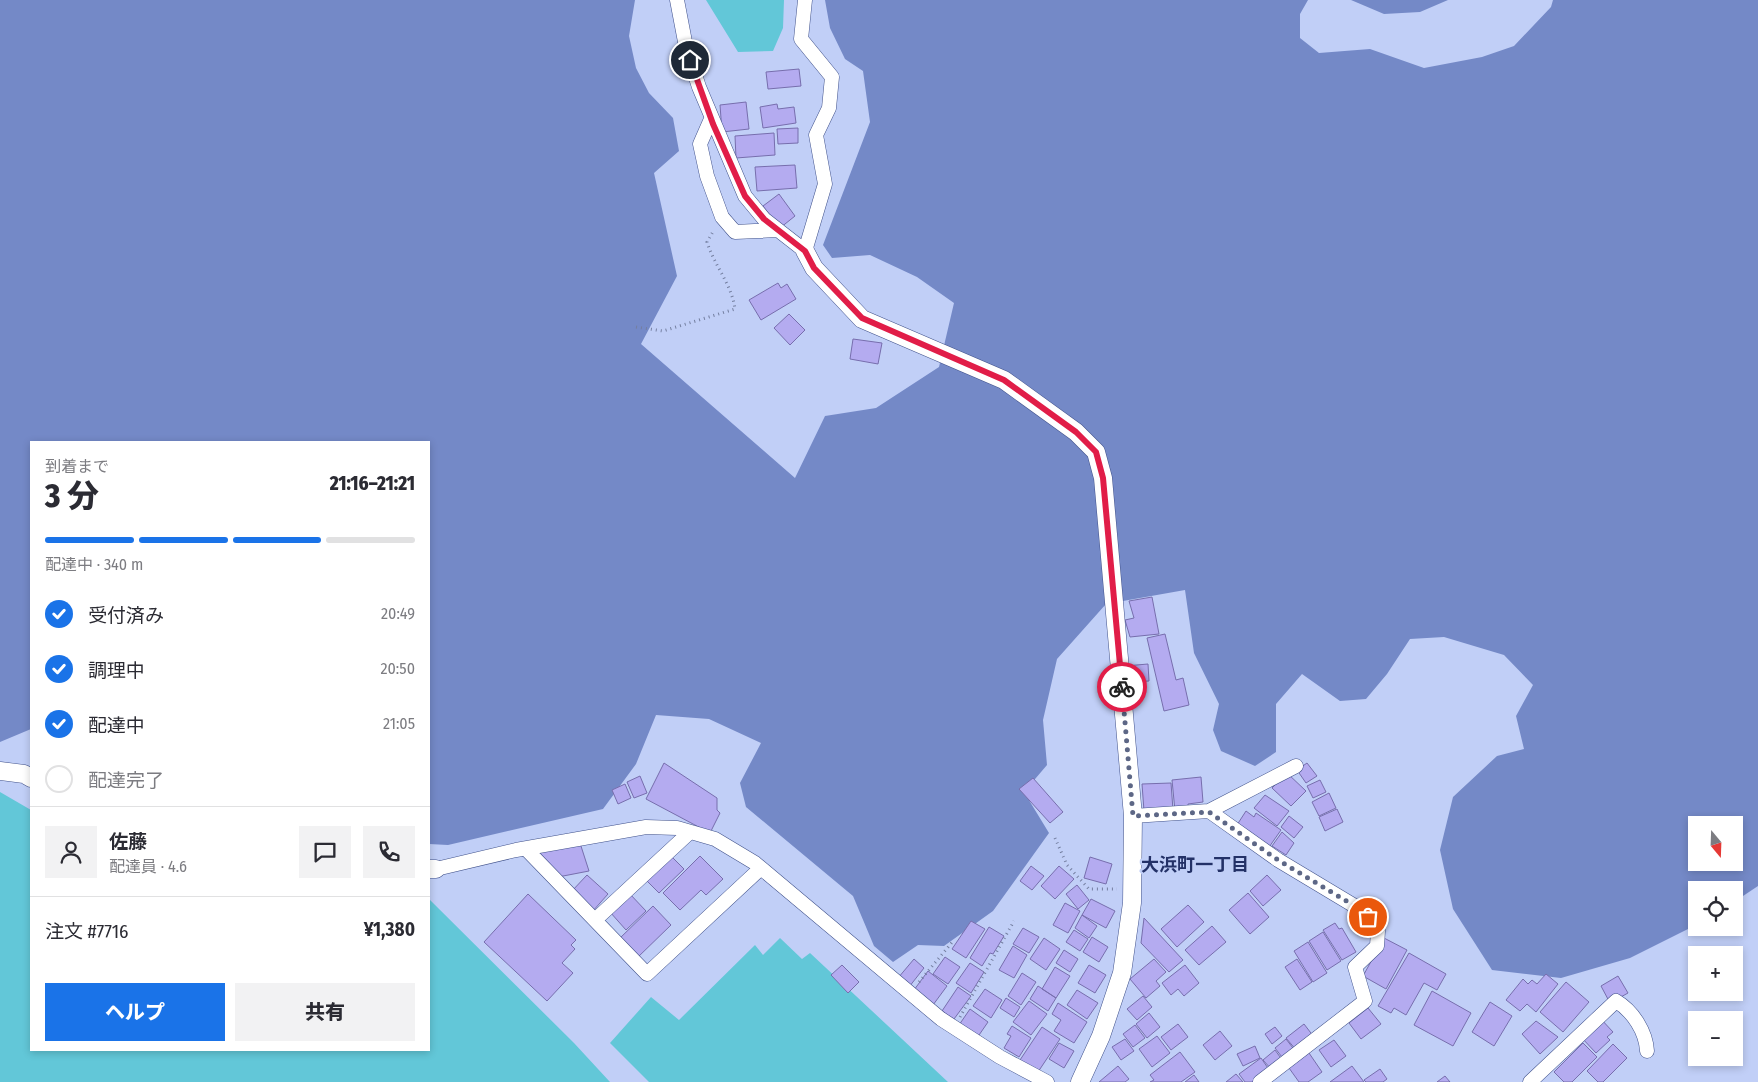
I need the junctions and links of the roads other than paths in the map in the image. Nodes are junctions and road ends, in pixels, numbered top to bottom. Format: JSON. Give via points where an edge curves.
{"nodes":[{"id":1,"x":677,"y":0,"type":"edge"},
{"id":2,"x":805,"y":0,"type":"edge"},
{"id":3,"x":711,"y":118,"type":"junction"},
{"id":4,"x":777,"y":230,"type":"junction"},
{"id":5,"x":805,"y":251,"type":"junction"},
{"id":6,"x":1296,"y":766,"type":"dead end"},
{"id":7,"x":0,"y":771,"type":"edge"},
{"id":8,"x":30,"y":777,"type":"edge"},
{"id":9,"x":1209,"y":812,"type":"junction"},
{"id":10,"x":1133,"y":816,"type":"junction"},
{"id":11,"x":690,"y":832,"type":"junction"},
{"id":12,"x":526,"y":849,"type":"junction"},
{"id":13,"x":761,"y":868,"type":"junction"},
{"id":14,"x":433,"y":869,"type":"edge"},
{"id":15,"x":595,"y":920,"type":"junction"},
{"id":16,"x":1647,"y":1051,"type":"dead end"},
{"id":17,"x":1047,"y":1082,"type":"edge"},
{"id":18,"x":1080,"y":1082,"type":"edge"},
{"id":19,"x":1260,"y":1082,"type":"edge"},
{"id":20,"x":1530,"y":1082,"type":"edge"}],
"edges":[{"from":1,"to":3,"type":"street","via":[[686,47]]},
{"from":2,"to":5,"type":"street","via":[[801,38],[832,77],[829,108],[816,135],[825,184]]},
{"from":3,"to":4,"type":"street","via":[[745,196]]},
{"from":3,"to":4,"type":"street","via":[[700,144],[707,176],[722,217],[735,232]]},
{"from":4,"to":5,"type":"street"},
{"from":5,"to":10,"type":"street","via":[[814,268],[862,318],[1004,380],[1076,432],[1096,452],[1103,478]]},
{"from":6,"to":9,"type":"street"},
{"from":7,"to":8,"type":"street"},
{"from":9,"to":10,"type":"street"},
{"from":9,"to":19,"type":"street","via":[[1278,860],[1358,908],[1378,931],[1377,946],[1355,967],[1365,1000]]},
{"from":10,"to":18,"type":"street","via":[[1132,889],[1122,973],[1101,1036]]},
{"from":11,"to":12,"type":"street","via":[[677,828],[646,827]]},
{"from":11,"to":13,"type":"street","via":[[715,839]]},
{"from":11,"to":15,"type":"street"},
{"from":12,"to":14,"type":"street"},
{"from":12,"to":15,"type":"street"},
{"from":13,"to":15,"type":"street","via":[[647,974]]},
{"from":13,"to":17,"type":"street","via":[[954,1027],[1000,1058]]},
{"from":16,"to":20,"type":"street","via":[[1646,1037],[1625,1006],[1616,1001]]}]}
